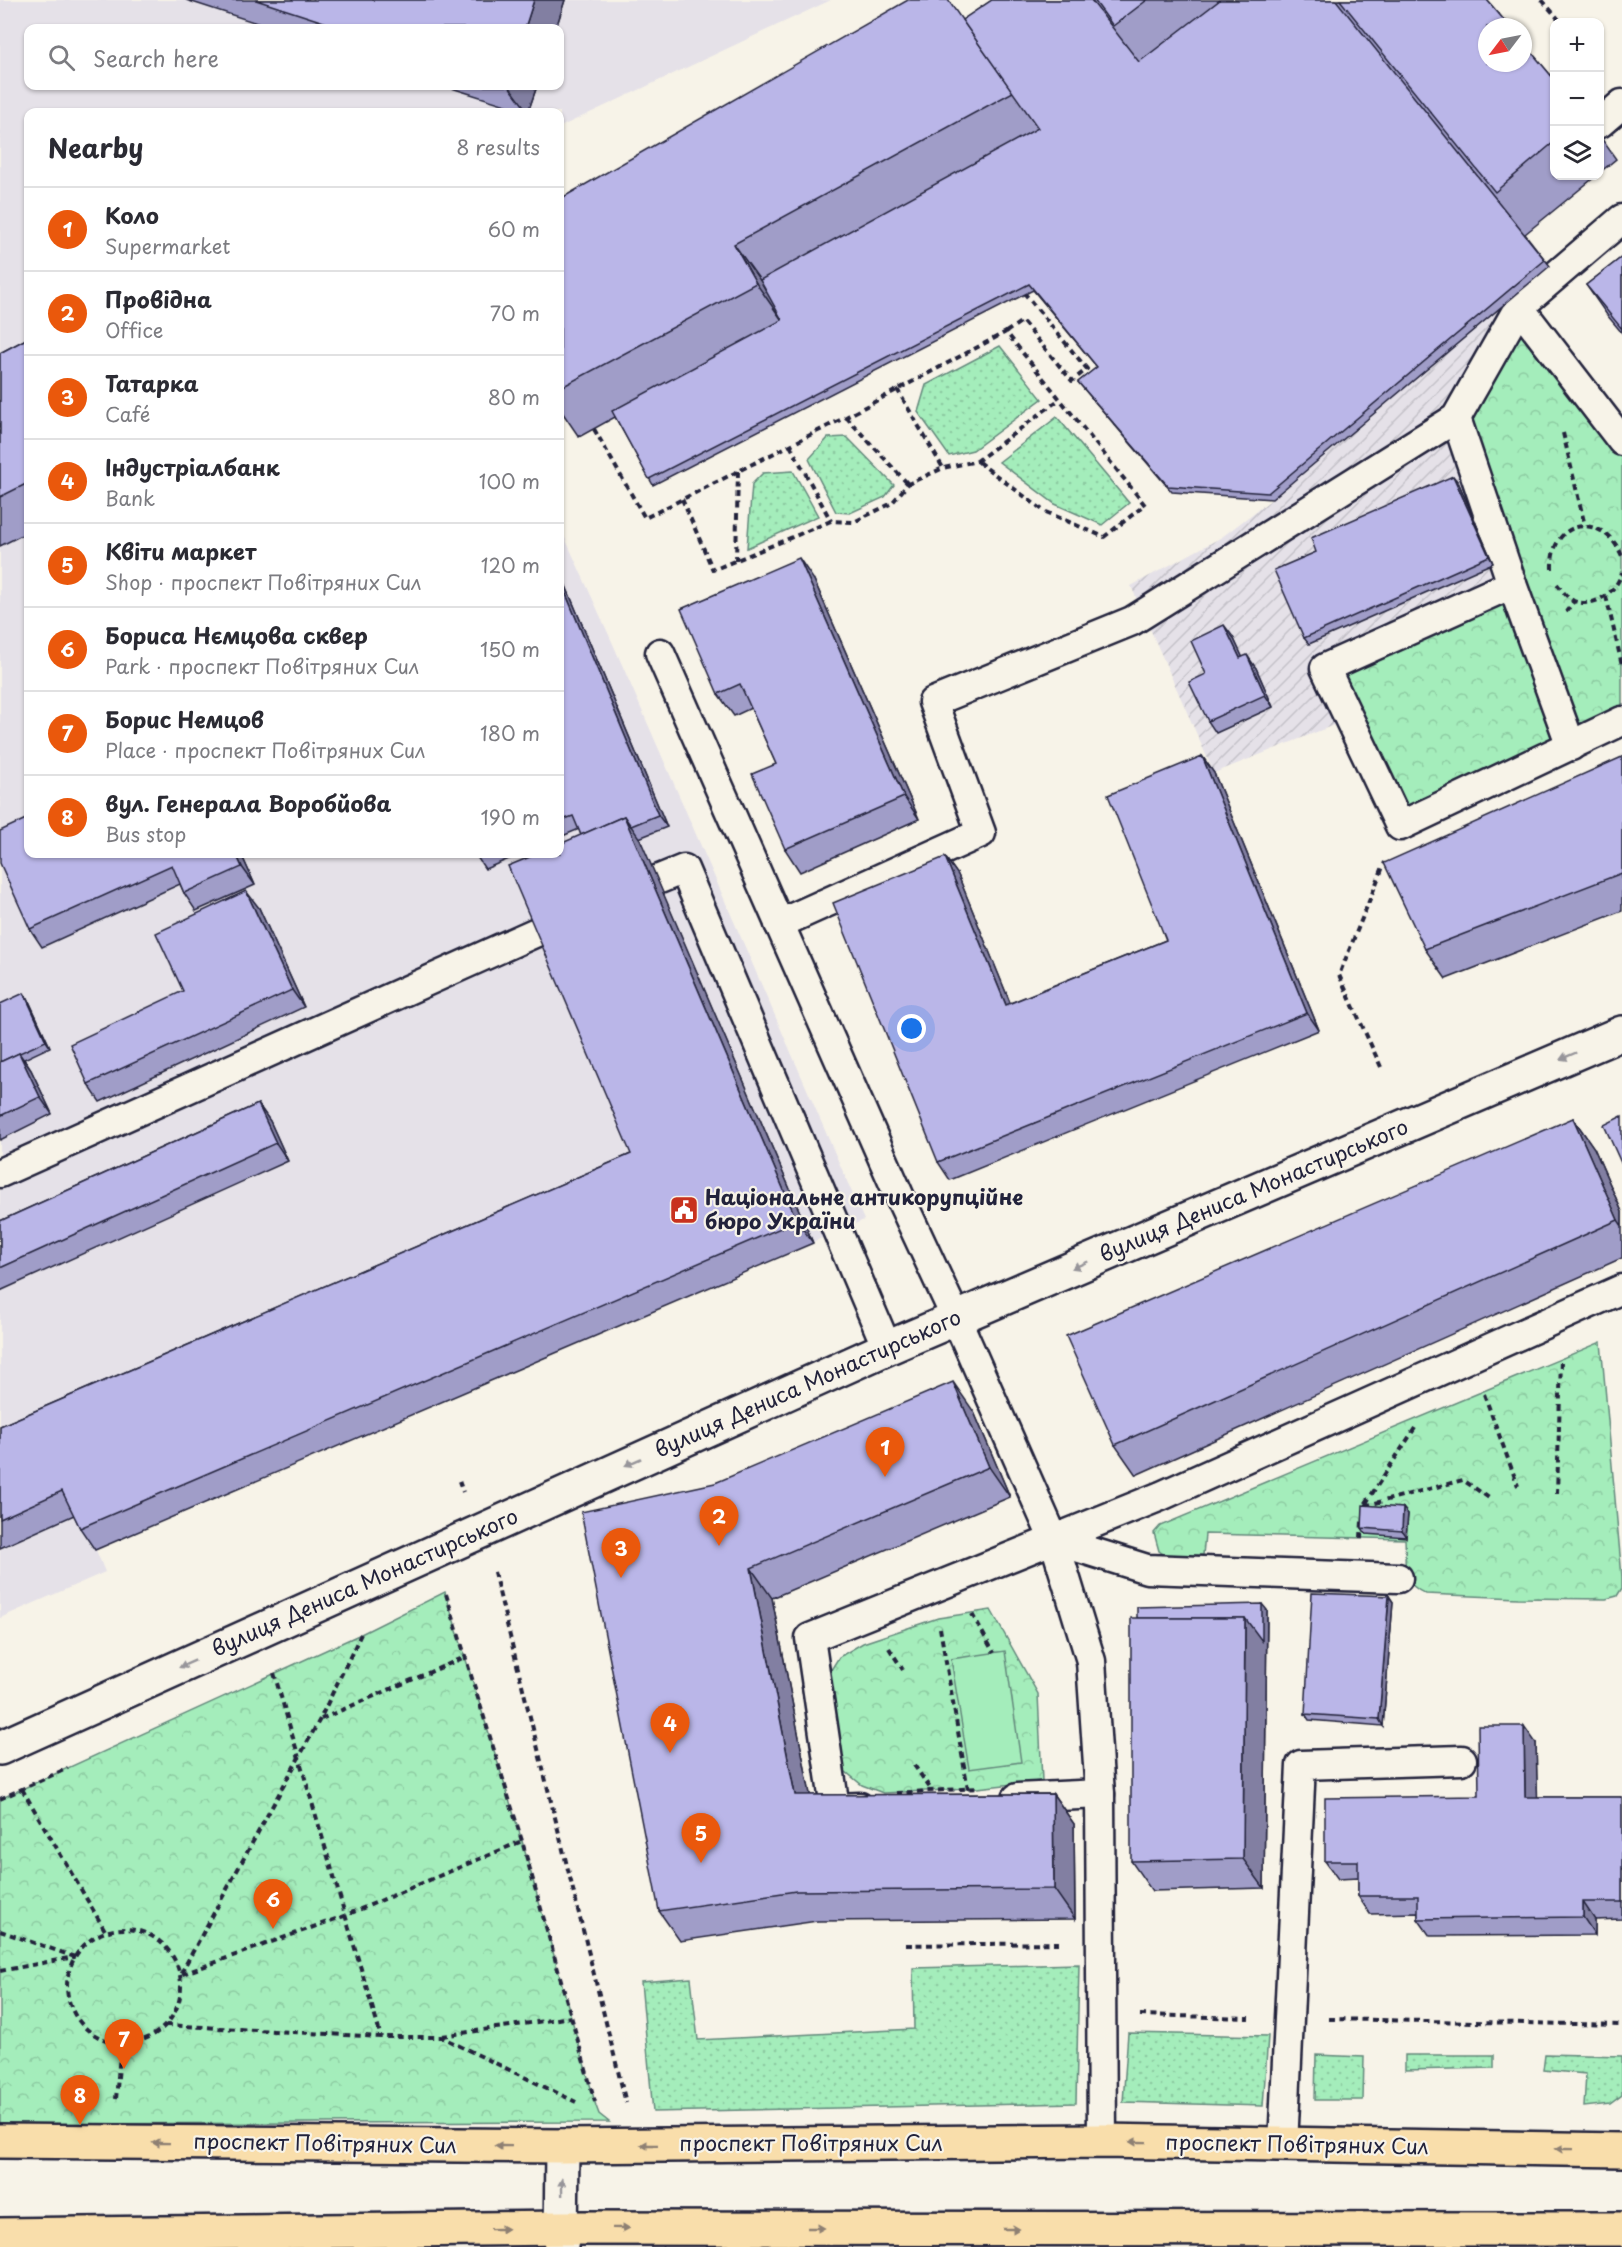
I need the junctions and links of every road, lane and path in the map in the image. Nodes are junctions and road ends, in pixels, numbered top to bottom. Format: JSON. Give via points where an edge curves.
{"nodes":[{"id":1,"x":1542,"y":0,"type":"edge"},
{"id":2,"x":1558,"y":18,"type":"edge"},
{"id":3,"x":1622,"y":104,"type":"edge"},
{"id":4,"x":1604,"y":119,"type":"edge"},
{"id":5,"x":1622,"y":219,"type":"edge"},
{"id":6,"x":1025,"y":294,"type":"edge"},
{"id":7,"x":1519,"y":307,"type":"junction"},
{"id":8,"x":1006,"y":332,"type":"junction"},
{"id":9,"x":897,"y":389,"type":"junction"},
{"id":10,"x":1060,"y":399,"type":"junction"},
{"id":11,"x":846,"y":417,"type":"junction"},
{"id":12,"x":1456,"y":418,"type":"junction"},
{"id":13,"x":594,"y":429,"type":"edge"},
{"id":14,"x":1622,"y":441,"type":"edge"},
{"id":15,"x":790,"y":445,"type":"junction"},
{"id":16,"x":977,"y":461,"type":"junction"},
{"id":17,"x":943,"y":468,"type":"junction"},
{"id":18,"x":738,"y":471,"type":"junction"},
{"id":19,"x":908,"y":484,"type":"junction"},
{"id":20,"x":682,"y":500,"type":"junction"},
{"id":21,"x":831,"y":521,"type":"junction"},
{"id":22,"x":1622,"y":556,"type":"edge"},
{"id":23,"x":736,"y":561,"type":"junction"},
{"id":24,"x":1622,"y":572,"type":"edge"},
{"id":25,"x":1512,"y":584,"type":"junction"},
{"id":26,"x":1606,"y":596,"type":"junction"},
{"id":27,"x":660,"y":653,"type":"dead end"},
{"id":28,"x":1622,"y":665,"type":"edge"},
{"id":29,"x":1622,"y":721,"type":"edge"},
{"id":30,"x":1571,"y":746,"type":"junction"},
{"id":31,"x":1400,"y":826,"type":"junction"},
{"id":32,"x":657,"y":880,"type":"dead end"},
{"id":33,"x":779,"y":924,"type":"junction"},
{"id":34,"x":541,"y":930,"type":"edge"},
{"id":35,"x":1622,"y":1033,"type":"edge"},
{"id":36,"x":1381,"y":1067,"type":"dead end"},
{"id":37,"x":0,"y":1173,"type":"edge"},
{"id":38,"x":1622,"y":1289,"type":"edge"},
{"id":39,"x":1564,"y":1315,"type":"junction"},
{"id":40,"x":956,"y":1318,"type":"junction"},
{"id":41,"x":887,"y":1348,"type":"junction"},
{"id":42,"x":1468,"y":1358,"type":"junction"},
{"id":43,"x":1408,"y":1385,"type":"junction"},
{"id":44,"x":459,"y":1481,"type":"dead end"},
{"id":45,"x":1518,"y":1486,"type":"dead end"},
{"id":46,"x":1557,"y":1494,"type":"dead end"},
{"id":47,"x":1489,"y":1498,"type":"dead end"},
{"id":48,"x":1364,"y":1506,"type":"junction"},
{"id":49,"x":478,"y":1532,"type":"junction"},
{"id":50,"x":1361,"y":1538,"type":"edge"},
{"id":51,"x":1054,"y":1540,"type":"junction"},
{"id":52,"x":1398,"y":1578,"type":"dead end"},
{"id":53,"x":445,"y":1592,"type":"dead end"},
{"id":54,"x":972,"y":1613,"type":"dead end"},
{"id":55,"x":938,"y":1618,"type":"dead end"},
{"id":56,"x":371,"y":1629,"type":"dead end"},
{"id":57,"x":360,"y":1634,"type":"junction"},
{"id":58,"x":350,"y":1639,"type":"dead end"},
{"id":59,"x":887,"y":1645,"type":"dead end"},
{"id":60,"x":994,"y":1653,"type":"dead end"},
{"id":61,"x":466,"y":1657,"type":"junction"},
{"id":62,"x":285,"y":1668,"type":"dead end"},
{"id":63,"x":903,"y":1670,"type":"dead end"},
{"id":64,"x":320,"y":1719,"type":"junction"},
{"id":65,"x":0,"y":1748,"type":"edge"},
{"id":66,"x":298,"y":1758,"type":"junction"},
{"id":67,"x":1462,"y":1760,"type":"dead end"},
{"id":68,"x":75,"y":1765,"type":"dead end"},
{"id":69,"x":914,"y":1766,"type":"dead end"},
{"id":70,"x":22,"y":1789,"type":"junction"},
{"id":71,"x":968,"y":1789,"type":"junction"},
{"id":72,"x":932,"y":1791,"type":"junction"},
{"id":73,"x":992,"y":1793,"type":"joint"},
{"id":74,"x":1100,"y":1794,"type":"junction"},
{"id":75,"x":0,"y":1799,"type":"edge"},
{"id":76,"x":887,"y":1799,"type":"joint"},
{"id":77,"x":522,"y":1841,"type":"junction"},
{"id":78,"x":344,"y":1916,"type":"junction"},
{"id":79,"x":0,"y":1931,"type":"edge"},
{"id":80,"x":106,"y":1932,"type":"junction"},
{"id":81,"x":1100,"y":1943,"type":"junction"},
{"id":82,"x":906,"y":1945,"type":"edge"},
{"id":83,"x":75,"y":1957,"type":"junction"},
{"id":84,"x":0,"y":1971,"type":"edge"},
{"id":85,"x":180,"y":1975,"type":"junction"},
{"id":86,"x":1101,"y":2014,"type":"junction"},
{"id":87,"x":572,"y":2017,"type":"junction"},
{"id":88,"x":1289,"y":2018,"type":"junction"},
{"id":89,"x":166,"y":2025,"type":"junction"},
{"id":90,"x":1622,"y":2025,"type":"edge"},
{"id":91,"x":381,"y":2037,"type":"junction"},
{"id":92,"x":441,"y":2037,"type":"junction"},
{"id":93,"x":121,"y":2043,"type":"junction"},
{"id":94,"x":116,"y":2093,"type":"dead end"},
{"id":95,"x":561,"y":2095,"type":"dead end"},
{"id":96,"x":596,"y":2106,"type":"dead end"},
{"id":97,"x":0,"y":2141,"type":"edge"},
{"id":98,"x":1102,"y":2141,"type":"junction"},
{"id":99,"x":632,"y":2145,"type":"junction"},
{"id":100,"x":1283,"y":2145,"type":"junction"},
{"id":101,"x":562,"y":2146,"type":"junction"},
{"id":102,"x":1622,"y":2150,"type":"edge"},
{"id":103,"x":0,"y":2235,"type":"edge"},
{"id":104,"x":1615,"y":2235,"type":"edge"},
{"id":105,"x":562,"y":2237,"type":"edge"}],
"edges":[{"from":1,"to":2,"type":"path"},
{"from":3,"to":4,"type":"lane"},
{"from":5,"to":7,"type":"lane"},
{"from":6,"to":8,"type":"path","via":[[1087,369],[1072,381],[1022,321]]},
{"from":7,"to":12,"type":"lane"},
{"from":7,"to":14,"type":"lane"},
{"from":8,"to":9,"type":"path"},
{"from":8,"to":10,"type":"path"},
{"from":9,"to":11,"type":"path"},
{"from":9,"to":17,"type":"path"},
{"from":10,"to":16,"type":"path"},
{"from":10,"to":16,"type":"path","via":[[1145,505],[1104,537],[1044,511]]},
{"from":11,"to":15,"type":"path"},
{"from":11,"to":19,"type":"path"},
{"from":12,"to":25,"type":"lane"},
{"from":12,"to":33,"type":"lane","via":[[1132,621],[933,702],[981,833]]},
{"from":13,"to":20,"type":"path","via":[[645,518]]},
{"from":15,"to":18,"type":"path"},
{"from":15,"to":21,"type":"path"},
{"from":16,"to":17,"type":"path"},
{"from":17,"to":19,"type":"path"},
{"from":18,"to":20,"type":"path"},
{"from":18,"to":23,"type":"path"},
{"from":19,"to":21,"type":"path","via":[[892,503],[854,522]]},
{"from":20,"to":23,"type":"path","via":[[712,570]]},
{"from":21,"to":23,"type":"path"},
{"from":22,"to":26,"type":"path","via":[[1616,542],[1602,531],[1585,526],[1571,529],[1559,538],[1551,554],[1552,576],[1574,601],[1591,602]]},
{"from":24,"to":26,"type":"path","via":[[1619,583]]},
{"from":25,"to":30,"type":"lane"},
{"from":25,"to":31,"type":"lane","via":[[1325,668]]},
{"from":26,"to":28,"type":"path"},
{"from":27,"to":33,"type":"lane"},
{"from":29,"to":30,"type":"lane"},
{"from":30,"to":31,"type":"lane"},
{"from":31,"to":36,"type":"path","via":[[1339,975]]},
{"from":32,"to":41,"type":"lane","via":[[684,869]]},
{"from":33,"to":40,"type":"lane"},
{"from":34,"to":37,"type":"lane"},
{"from":35,"to":40,"type":"street","name":"вулиця Дениса Монастирського","one_way":true},
{"from":38,"to":39,"type":"lane"},
{"from":39,"to":42,"type":"lane"},
{"from":39,"to":46,"type":"path"},
{"from":40,"to":41,"type":"street","name":"вулиця Дениса Монастирського"},
{"from":40,"to":51,"type":"lane"},
{"from":41,"to":49,"type":"street","name":"вулиця Дениса Монастирського","one_way":true},
{"from":42,"to":43,"type":"lane"},
{"from":42,"to":45,"type":"path"},
{"from":43,"to":48,"type":"path","via":[[1423,1418]]},
{"from":43,"to":51,"type":"lane"},
{"from":44,"to":49,"type":"path"},
{"from":47,"to":48,"type":"path","via":[[1463,1480]]},
{"from":48,"to":50,"type":"path"},
{"from":49,"to":65,"type":"street","name":"вулиця Дениса Монастирського","one_way":true},
{"from":49,"to":99,"type":"path","via":[[494,1570],[630,2122]]},
{"from":51,"to":52,"type":"lane","via":[[1147,1569]]},
{"from":51,"to":74,"type":"lane","via":[[1091,1661]]},
{"from":51,"to":76,"type":"lane","via":[[810,1638],[835,1808]]},
{"from":53,"to":61,"type":"path"},
{"from":54,"to":60,"type":"path"},
{"from":55,"to":71,"type":"path"},
{"from":56,"to":57,"type":"path"},
{"from":57,"to":58,"type":"path"},
{"from":57,"to":64,"type":"path"},
{"from":59,"to":63,"type":"path"},
{"from":61,"to":64,"type":"path"},
{"from":61,"to":77,"type":"path"},
{"from":62,"to":66,"type":"path","via":[[274,1673]]},
{"from":64,"to":66,"type":"path"},
{"from":66,"to":78,"type":"path"},
{"from":66,"to":85,"type":"path"},
{"from":67,"to":88,"type":"lane","via":[[1301,1765]]},
{"from":68,"to":70,"type":"path"},
{"from":69,"to":72,"type":"path"},
{"from":70,"to":75,"type":"path"},
{"from":70,"to":80,"type":"path"},
{"from":71,"to":72,"type":"path"},
{"from":71,"to":73,"type":"path"},
{"from":72,"to":76,"type":"path"},
{"from":73,"to":74,"type":"lane"},
{"from":74,"to":81,"type":"lane"},
{"from":77,"to":78,"type":"path"},
{"from":77,"to":87,"type":"path"},
{"from":78,"to":85,"type":"path"},
{"from":78,"to":91,"type":"path"},
{"from":79,"to":83,"type":"path"},
{"from":80,"to":83,"type":"path"},
{"from":80,"to":85,"type":"path","via":[[123,1929],[157,1939],[169,1951]]},
{"from":81,"to":82,"type":"path"},
{"from":81,"to":86,"type":"lane"},
{"from":83,"to":84,"type":"path"},
{"from":83,"to":93,"type":"path","via":[[67,1989],[78,2021],[105,2040]]},
{"from":85,"to":89,"type":"path","via":[[181,1993]]},
{"from":86,"to":88,"type":"path"},
{"from":86,"to":98,"type":"lane"},
{"from":87,"to":92,"type":"path"},
{"from":87,"to":96,"type":"path"},
{"from":88,"to":90,"type":"path"},
{"from":88,"to":100,"type":"lane"},
{"from":89,"to":91,"type":"path"},
{"from":89,"to":93,"type":"path","via":[[153,2036]]},
{"from":91,"to":92,"type":"path"},
{"from":92,"to":95,"type":"path"},
{"from":93,"to":94,"type":"path"},
{"from":101,"to":97,"type":"main road","name":"проспект Повітряних Сил","one_way":true},
{"from":98,"to":99,"type":"main road","name":"проспект Повітряних Сил","one_way":true},
{"from":100,"to":98,"type":"main road","name":"проспект Повітряних Сил","one_way":true},
{"from":99,"to":101,"type":"main road","name":"проспект Повітряних Сил"},
{"from":102,"to":100,"type":"main road","name":"проспект Повітряних Сил","one_way":true},
{"from":105,"to":101,"type":"street","one_way":true},
{"from":103,"to":105,"type":"main road","one_way":true},
{"from":105,"to":104,"type":"main road","one_way":true}]}
